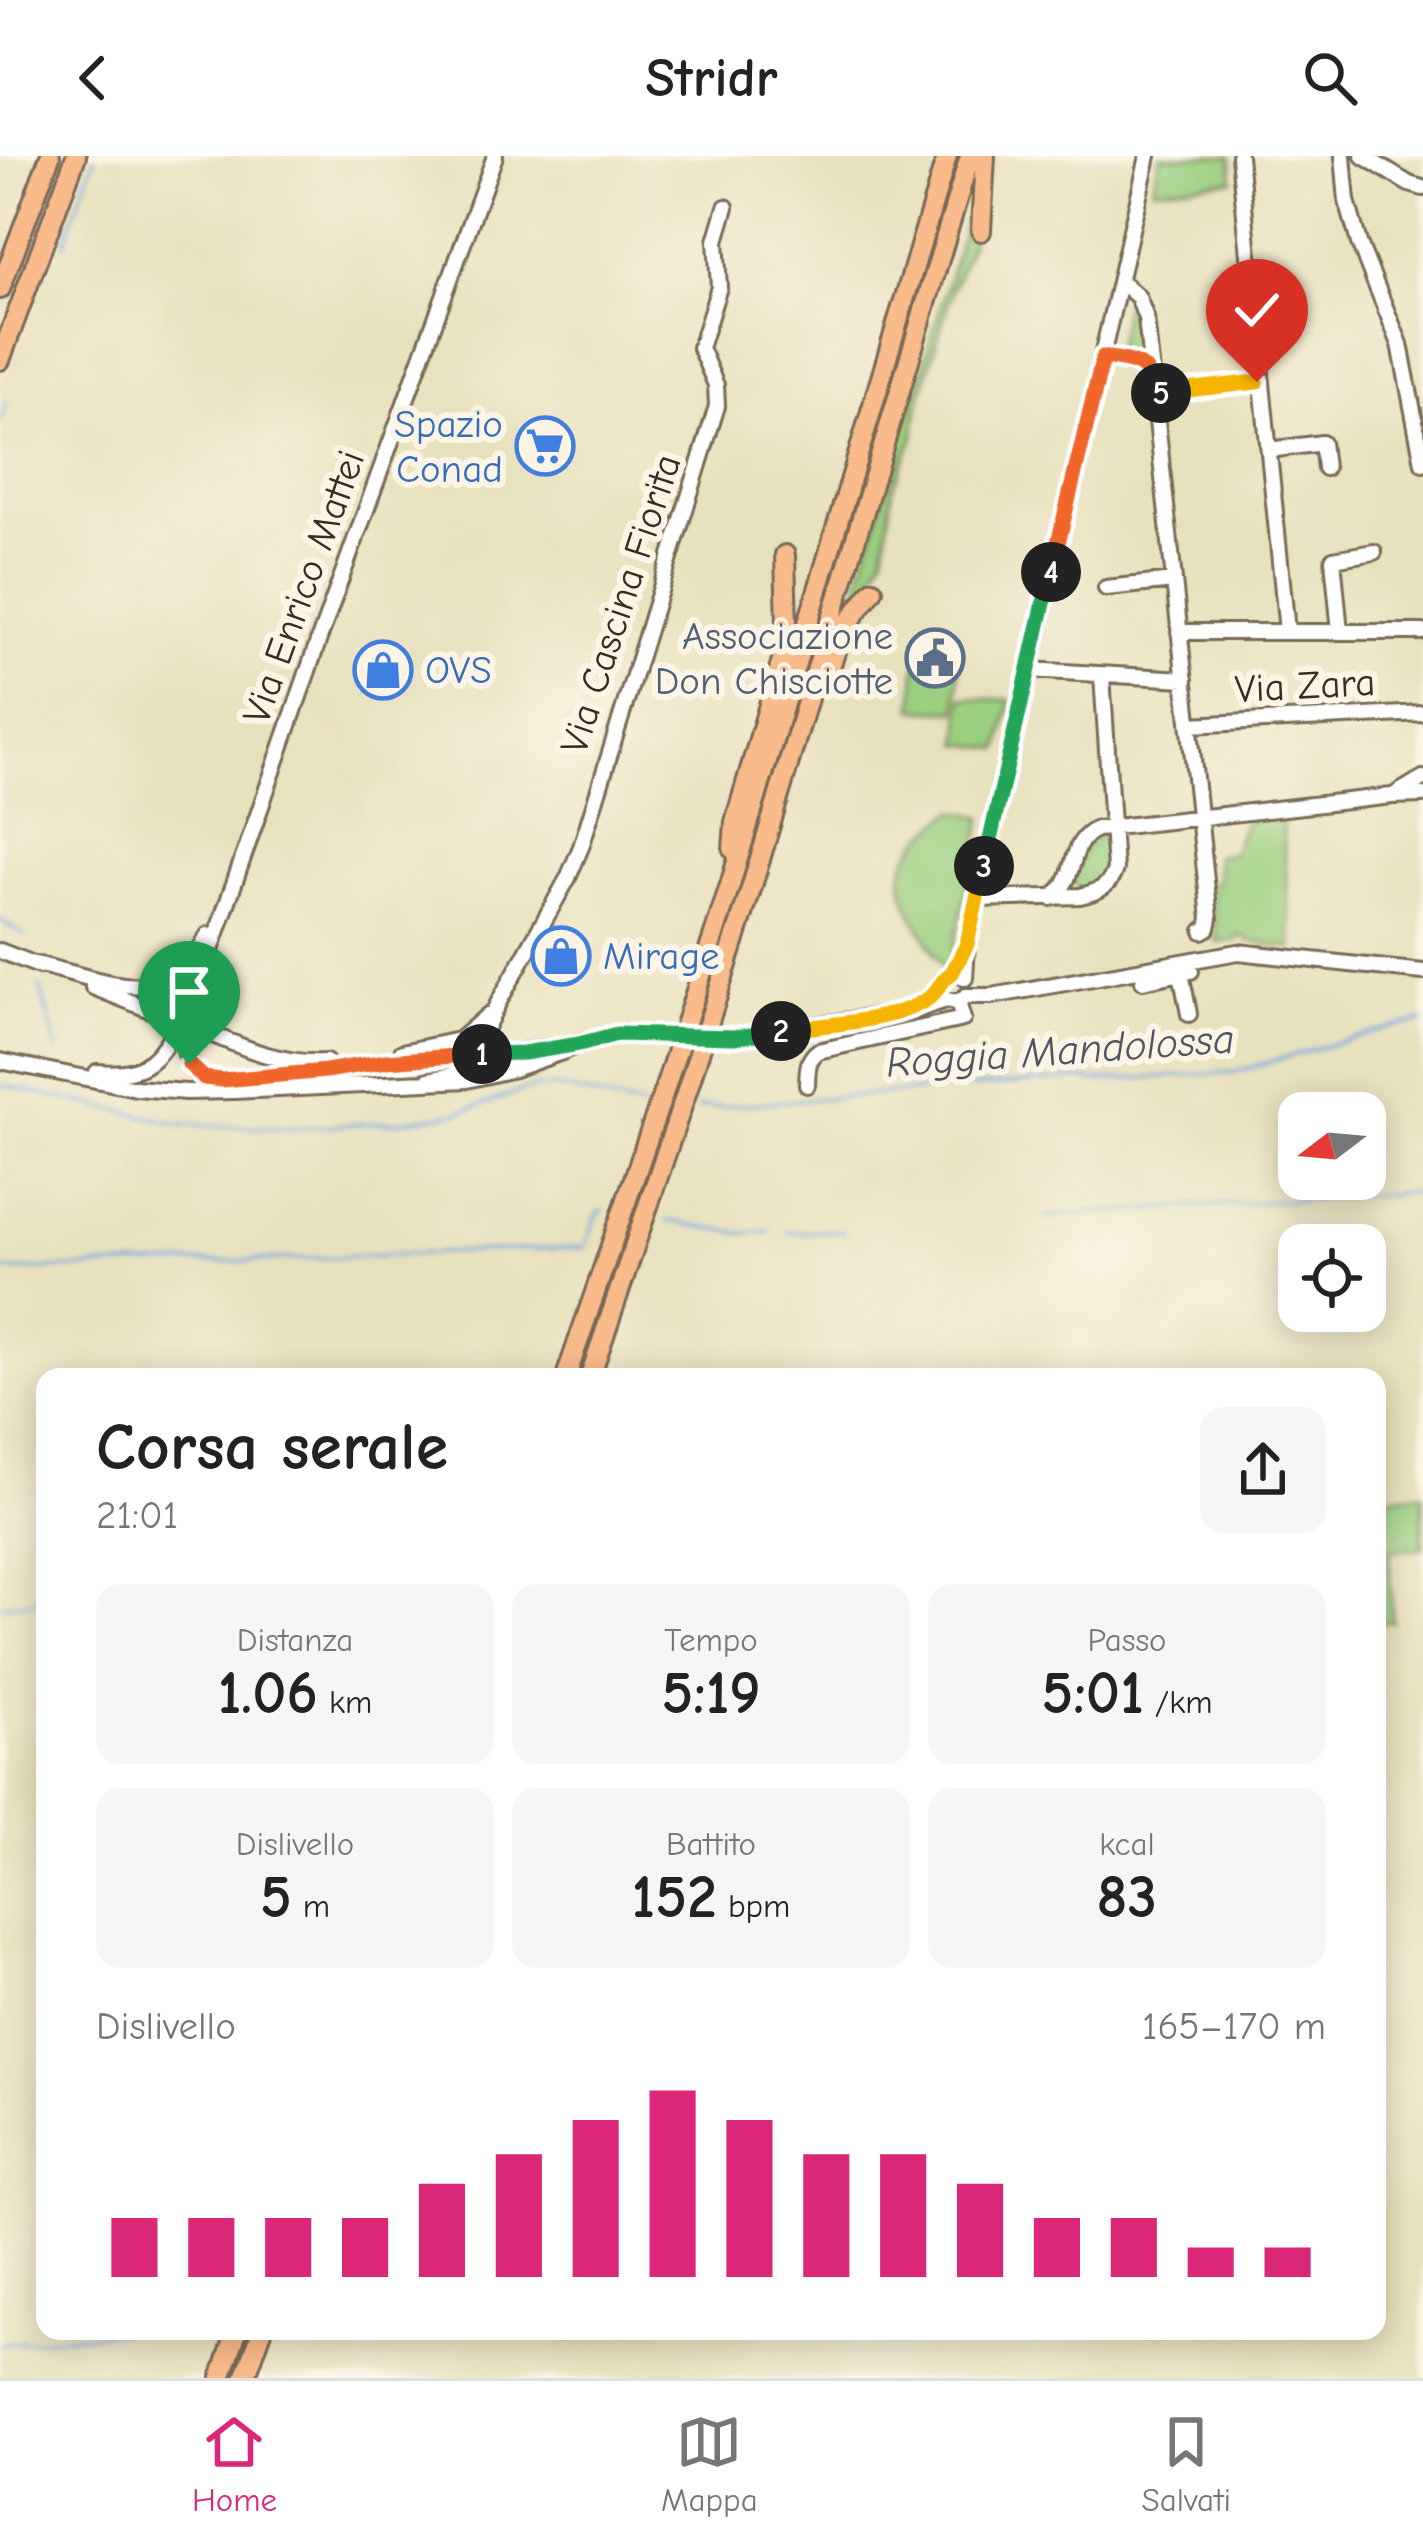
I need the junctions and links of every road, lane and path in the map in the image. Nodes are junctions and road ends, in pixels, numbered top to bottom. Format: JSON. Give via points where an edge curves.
{"nodes":[{"id":1,"x":50,"y":156,"type":"edge"},
{"id":2,"x":76,"y":156,"type":"edge"},
{"id":3,"x":497,"y":156,"type":"edge"},
{"id":4,"x":947,"y":156,"type":"edge"},
{"id":5,"x":970,"y":156,"type":"edge"},
{"id":6,"x":985,"y":156,"type":"edge"},
{"id":7,"x":1148,"y":156,"type":"edge"},
{"id":8,"x":1239,"y":156,"type":"edge"},
{"id":9,"x":1365,"y":158,"type":"edge"},
{"id":10,"x":1343,"y":161,"type":"edge"},
{"id":11,"x":1383,"y":170,"type":"junction"},
{"id":12,"x":1423,"y":188,"type":"edge"},
{"id":13,"x":726,"y":208,"type":"dead end"},
{"id":14,"x":982,"y":231,"type":"dead end"},
{"id":15,"x":1120,"y":281,"type":"junction"},
{"id":16,"x":0,"y":289,"type":"edge"},
{"id":17,"x":1103,"y":357,"type":"junction"},
{"id":18,"x":1144,"y":357,"type":"junction"},
{"id":19,"x":0,"y":360,"type":"edge"},
{"id":20,"x":1262,"y":382,"type":"junction"},
{"id":21,"x":1153,"y":387,"type":"junction"},
{"id":22,"x":1268,"y":450,"type":"junction"},
{"id":23,"x":1423,"y":464,"type":"edge"},
{"id":24,"x":1325,"y":468,"type":"dead end"},
{"id":25,"x":1374,"y":552,"type":"dead end"},
{"id":26,"x":785,"y":555,"type":"dead end"},
{"id":27,"x":1174,"y":581,"type":"junction"},
{"id":28,"x":1106,"y":588,"type":"dead end"},
{"id":29,"x":873,"y":590,"type":"dead end"},
{"id":30,"x":1287,"y":631,"type":"junction"},
{"id":31,"x":1179,"y":632,"type":"junction"},
{"id":32,"x":1340,"y":632,"type":"junction"},
{"id":33,"x":1423,"y":632,"type":"edge"},
{"id":34,"x":319,"y":638,"type":"junction"},
{"id":35,"x":1029,"y":670,"type":"junction"},
{"id":36,"x":1102,"y":676,"type":"junction"},
{"id":37,"x":1185,"y":679,"type":"junction"},
{"id":38,"x":1423,"y":712,"type":"edge"},
{"id":39,"x":1190,"y":725,"type":"junction"},
{"id":40,"x":1423,"y":778,"type":"edge"},
{"id":41,"x":1423,"y":795,"type":"edge"},
{"id":42,"x":1392,"y":796,"type":"junction"},
{"id":43,"x":1197,"y":817,"type":"junction"},
{"id":44,"x":1112,"y":828,"type":"junction"},
{"id":45,"x":1068,"y":880,"type":"junction"},
{"id":46,"x":731,"y":882,"type":"junction"},
{"id":47,"x":752,"y":886,"type":"junction"},
{"id":48,"x":1080,"y":896,"type":"junction"},
{"id":49,"x":1052,"y":898,"type":"junction"},
{"id":50,"x":977,"y":899,"type":"junction"},
{"id":51,"x":0,"y":951,"type":"edge"},
{"id":52,"x":31,"y":963,"type":"junction"},
{"id":53,"x":1189,"y":964,"type":"junction"},
{"id":54,"x":0,"y":966,"type":"edge"},
{"id":55,"x":204,"y":971,"type":"junction"},
{"id":56,"x":1423,"y":976,"type":"edge"},
{"id":57,"x":1142,"y":981,"type":"dead end"},
{"id":58,"x":959,"y":990,"type":"junction"},
{"id":59,"x":496,"y":1007,"type":"junction"},
{"id":60,"x":1189,"y":1014,"type":"dead end"},
{"id":61,"x":579,"y":1044,"type":"junction"},
{"id":62,"x":473,"y":1054,"type":"junction"},
{"id":63,"x":508,"y":1054,"type":"junction"},
{"id":64,"x":0,"y":1061,"type":"edge"},
{"id":65,"x":386,"y":1061,"type":"junction"},
{"id":66,"x":325,"y":1062,"type":"junction"},
{"id":67,"x":455,"y":1065,"type":"junction"},
{"id":68,"x":32,"y":1068,"type":"junction"},
{"id":69,"x":428,"y":1080,"type":"junction"},
{"id":70,"x":807,"y":1085,"type":"dead end"},
{"id":71,"x":569,"y":1368,"type":"edge"},
{"id":72,"x":593,"y":1368,"type":"edge"},
{"id":73,"x":234,"y":2340,"type":"edge"},
{"id":74,"x":259,"y":2340,"type":"edge"},
{"id":75,"x":220,"y":2378,"type":"edge"},
{"id":76,"x":245,"y":2378,"type":"edge"}],
"edges":[{"from":1,"to":16,"type":"highway"},
{"from":2,"to":19,"type":"highway"},
{"from":3,"to":34,"type":"street","name":"Via Enrico Mattei"},
{"from":4,"to":46,"type":"highway"},
{"from":5,"to":47,"type":"highway"},
{"from":6,"to":14,"type":"highway"},
{"from":7,"to":15,"type":"street"},
{"from":8,"to":20,"type":"street"},
{"from":9,"to":10,"type":"street"},
{"from":9,"to":11,"type":"street"},
{"from":10,"to":11,"type":"street"},
{"from":10,"to":23,"type":"street","via":[[1359,243],[1400,344]]},
{"from":11,"to":12,"type":"street"},
{"from":13,"to":59,"type":"street","name":"Via Cascina Fiorita","via":[[716,241],[717,297],[700,345],[716,385],[715,413],[580,848]]},
{"from":15,"to":17,"type":"street"},
{"from":15,"to":18,"type":"street","via":[[1143,306]]},
{"from":17,"to":18,"type":"street"},
{"from":17,"to":35,"type":"street"},
{"from":18,"to":21,"type":"street"},
{"from":20,"to":21,"type":"street"},
{"from":20,"to":22,"type":"street"},
{"from":21,"to":27,"type":"street"},
{"from":22,"to":24,"type":"street","via":[[1322,443]]},
{"from":22,"to":30,"type":"street"},
{"from":25,"to":32,"type":"street","via":[[1333,559]]},
{"from":26,"to":46,"type":"highway","via":[[784,653],[735,822]]},
{"from":27,"to":28,"type":"street"},
{"from":27,"to":31,"type":"street"},
{"from":29,"to":47,"type":"highway","via":[[843,631],[780,832]]},
{"from":30,"to":31,"type":"street"},
{"from":30,"to":32,"type":"street"},
{"from":31,"to":37,"type":"street"},
{"from":32,"to":33,"type":"street"},
{"from":34,"to":52,"type":"street","via":[[194,959],[169,979],[128,988]]},
{"from":34,"to":55,"type":"street","name":"Via Enrico Mattei"},
{"from":35,"to":36,"type":"street"},
{"from":35,"to":50,"type":"street"},
{"from":36,"to":37,"type":"street"},
{"from":36,"to":44,"type":"street"},
{"from":37,"to":39,"type":"street"},
{"from":38,"to":39,"type":"street","name":"Via Zara"},
{"from":39,"to":43,"type":"street"},
{"from":40,"to":42,"type":"street"},
{"from":41,"to":42,"type":"street"},
{"from":42,"to":43,"type":"street"},
{"from":43,"to":44,"type":"street"},
{"from":43,"to":53,"type":"street","via":[[1209,924],[1207,944]]},
{"from":44,"to":45,"type":"street","via":[[1081,839]]},
{"from":44,"to":48,"type":"street","via":[[1112,879]]},
{"from":45,"to":48,"type":"street"},
{"from":45,"to":49,"type":"street"},
{"from":46,"to":71,"type":"highway"},
{"from":47,"to":72,"type":"highway"},
{"from":48,"to":49,"type":"street"},
{"from":49,"to":50,"type":"street"},
{"from":50,"to":58,"type":"street"},
{"from":51,"to":52,"type":"street"},
{"from":52,"to":54,"type":"street"},
{"from":52,"to":66,"type":"street","bridge":true,"via":[[275,1059]]},
{"from":53,"to":56,"type":"street","via":[[1258,953]]},
{"from":53,"to":57,"type":"street"},
{"from":53,"to":58,"type":"street"},
{"from":53,"to":60,"type":"street"},
{"from":55,"to":65,"type":"street","via":[[184,1043],[189,1064],[204,1078]]},
{"from":55,"to":68,"type":"street","via":[[170,1039],[142,1068]]},
{"from":58,"to":61,"type":"street","bridge":true,"via":[[898,1013],[734,1037],[617,1034]]},
{"from":58,"to":70,"type":"street","via":[[963,1019],[818,1051]]},
{"from":59,"to":62,"type":"street","name":"Via Cascina Fiorita"},
{"from":59,"to":63,"type":"street","via":[[491,1041]]},
{"from":59,"to":66,"type":"street","via":[[448,1045]]},
{"from":61,"to":63,"type":"street"},
{"from":61,"to":69,"type":"street","via":[[489,1075]]},
{"from":62,"to":63,"type":"street"},
{"from":62,"to":67,"type":"street"},
{"from":64,"to":68,"type":"street"},
{"from":65,"to":66,"type":"street"},
{"from":65,"to":67,"type":"street"},
{"from":67,"to":69,"type":"street"},
{"from":68,"to":69,"type":"street","via":[[186,1092]]},
{"from":73,"to":75,"type":"highway"},
{"from":74,"to":76,"type":"highway"}]}
